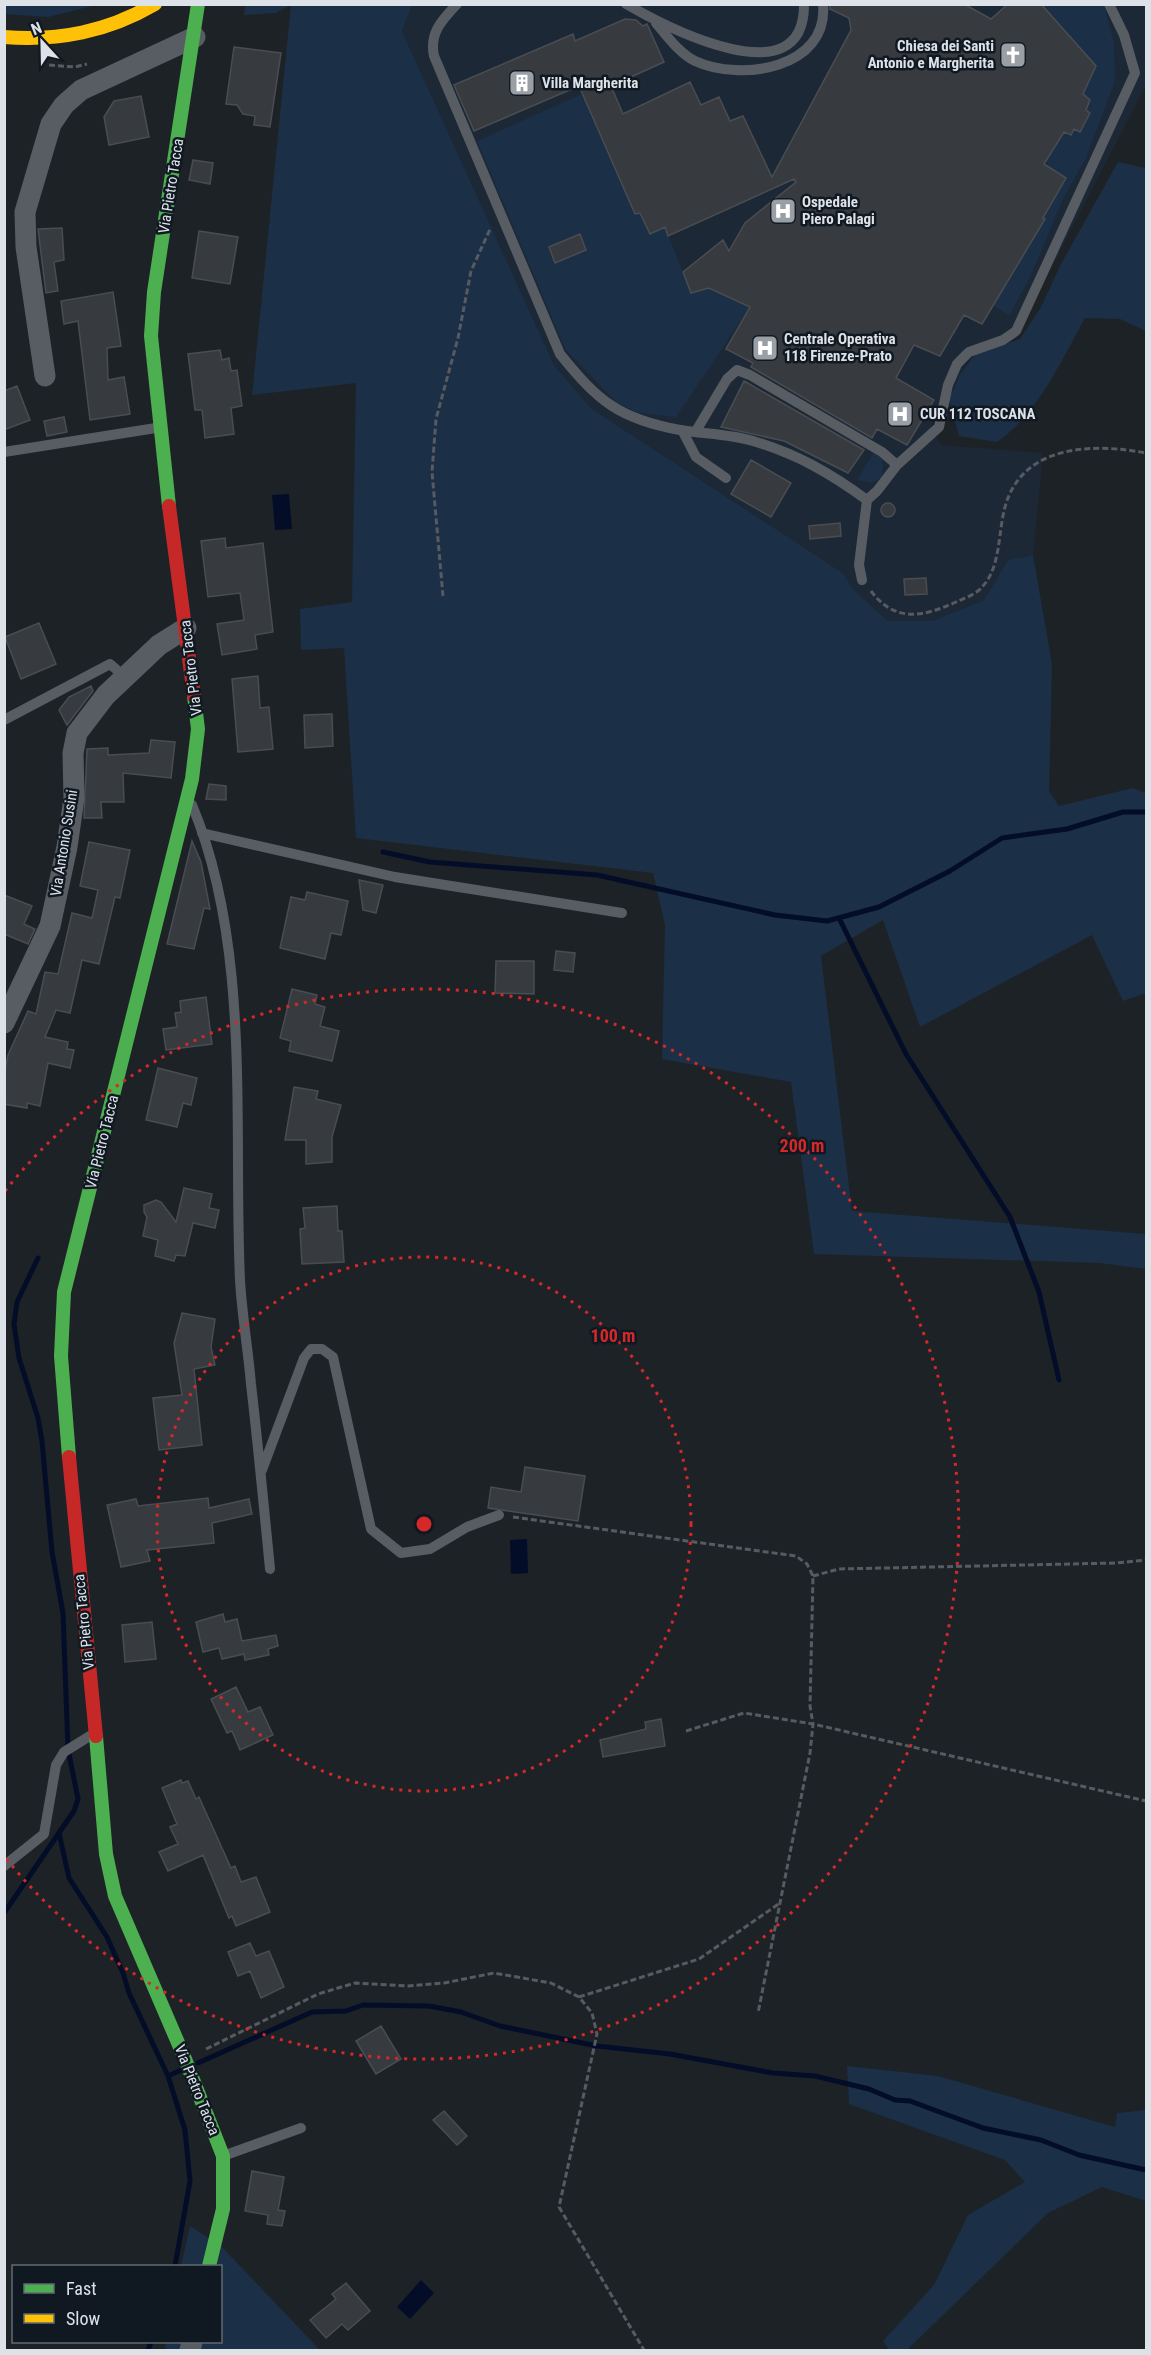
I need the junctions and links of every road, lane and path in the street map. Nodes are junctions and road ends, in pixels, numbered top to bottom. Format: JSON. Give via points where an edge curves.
{"nodes":[{"id":1,"x":155,"y":4,"type":"edge"},
{"id":2,"x":198,"y":4,"type":"edge"},
{"id":3,"x":457,"y":4,"type":"edge"},
{"id":4,"x":626,"y":4,"type":"edge"},
{"id":5,"x":804,"y":4,"type":"edge"},
{"id":6,"x":823,"y":4,"type":"edge"},
{"id":7,"x":1109,"y":4,"type":"edge"},
{"id":8,"x":656,"y":23,"type":"junction"},
{"id":9,"x":4,"y":37,"type":"edge"},
{"id":10,"x":195,"y":37,"type":"junction"},
{"id":11,"x":500,"y":213,"type":"junction"},
{"id":12,"x":45,"y":376,"type":"dead end"},
{"id":13,"x":159,"y":428,"type":"junction"},
{"id":14,"x":682,"y":430,"type":"junction"},
{"id":15,"x":696,"y":431,"type":"junction"},
{"id":16,"x":4,"y":452,"type":"edge"},
{"id":17,"x":1146,"y":453,"type":"edge"},
{"id":18,"x":897,"y":465,"type":"junction"},
{"id":19,"x":726,"y":478,"type":"dead end"},
{"id":20,"x":867,"y":500,"type":"junction"},
{"id":21,"x":862,"y":580,"type":"joint"},
{"id":22,"x":443,"y":596,"type":"dead end"},
{"id":23,"x":186,"y":628,"type":"junction"},
{"id":24,"x":126,"y":678,"type":"junction"},
{"id":25,"x":4,"y":720,"type":"edge"},
{"id":26,"x":189,"y":798,"type":"junction"},
{"id":27,"x":202,"y":833,"type":"junction"},
{"id":28,"x":622,"y":913,"type":"dead end"},
{"id":29,"x":4,"y":1023,"type":"edge"},
{"id":30,"x":261,"y":1474,"type":"junction"},
{"id":31,"x":499,"y":1515,"type":"joint"},
{"id":32,"x":1146,"y":1560,"type":"edge"},
{"id":33,"x":270,"y":1569,"type":"dead end"},
{"id":34,"x":813,"y":1576,"type":"junction"},
{"id":35,"x":813,"y":1724,"type":"junction"},
{"id":36,"x":686,"y":1731,"type":"dead end"},
{"id":37,"x":96,"y":1732,"type":"junction"},
{"id":38,"x":1146,"y":1801,"type":"edge"},
{"id":39,"x":4,"y":1866,"type":"edge"},
{"id":40,"x":780,"y":1903,"type":"junction"},
{"id":41,"x":579,"y":1997,"type":"junction"},
{"id":42,"x":758,"y":2013,"type":"dead end"},
{"id":43,"x":185,"y":2059,"type":"junction"},
{"id":44,"x":301,"y":2128,"type":"dead end"},
{"id":45,"x":223,"y":2156,"type":"junction"},
{"id":46,"x":209,"y":2265,"type":"edge"},
{"id":47,"x":644,"y":2350,"type":"edge"}],
"edges":[{"from":1,"to":9,"type":"street","via":[[119,23],[79,36],[42,40]]},
{"from":2,"to":10,"type":"street","name":"Via Pietro Tacca"},
{"from":3,"to":11,"type":"lane","via":[[434,32],[434,56]]},
{"from":4,"to":8,"type":"lane"},
{"from":5,"to":8,"type":"lane","via":[[803,23],[797,34],[786,45],[768,52],[713,45]]},
{"from":6,"to":8,"type":"lane","via":[[814,39],[788,62],[769,69],[747,71],[694,61]]},
{"from":7,"to":18,"type":"lane","via":[[1124,35],[1135,73],[1126,98],[1016,331],[969,352],[957,364],[939,427]]},
{"from":10,"to":12,"type":"street","via":[[81,90],[51,124],[25,212],[26,247]]},
{"from":10,"to":13,"type":"street","name":"Via Pietro Tacca","via":[[154,292],[151,336]]},
{"from":11,"to":14,"type":"lane","via":[[560,354],[587,387],[615,410],[641,421]]},
{"from":11,"to":22,"type":"path","via":[[484,236],[471,271],[436,419],[432,472]]},
{"from":13,"to":16,"type":"lane"},
{"from":13,"to":23,"type":"street","name":"Via Pietro Tacca"},
{"from":14,"to":15,"type":"lane"},
{"from":14,"to":19,"type":"lane","via":[[696,457]]},
{"from":15,"to":18,"type":"lane","via":[[737,370],[882,452]]},
{"from":15,"to":20,"type":"lane","via":[[752,440],[820,466]]},
{"from":17,"to":21,"type":"path","via":[[1119,448],[1070,449],[1047,457],[1027,471],[1015,484],[1005,506],[992,570],[983,586],[953,604],[926,614],[904,614],[889,610]]},
{"from":18,"to":20,"type":"lane"},
{"from":20,"to":21,"type":"lane","via":[[859,565]]},
{"from":23,"to":24,"type":"street","name":"Via Antonio Susini","via":[[159,645]]},
{"from":23,"to":26,"type":"street","name":"Via Pietro Tacca","via":[[198,729]]},
{"from":24,"to":25,"type":"lane","via":[[110,664]]},
{"from":24,"to":29,"type":"street","name":"Via Antonio Susini","via":[[106,695],[77,734],[73,753],[74,798],[50,926]]},
{"from":26,"to":27,"type":"lane"},
{"from":26,"to":37,"type":"street","name":"Via Pietro Tacca","via":[[178,827],[64,1292],[61,1356]]},
{"from":27,"to":28,"type":"lane","via":[[395,877]]},
{"from":27,"to":30,"type":"lane","via":[[221,907],[235,1024],[240,1282]]},
{"from":30,"to":31,"type":"lane","via":[[304,1358],[311,1349],[322,1349],[333,1357],[372,1529],[401,1553],[430,1549],[467,1527]]},
{"from":30,"to":33,"type":"lane"},
{"from":31,"to":34,"type":"path","via":[[796,1556],[807,1564]]},
{"from":32,"to":34,"type":"path","via":[[839,1569]]},
{"from":34,"to":35,"type":"path"},
{"from":35,"to":36,"type":"path","via":[[744,1713]]},
{"from":35,"to":38,"type":"path"},
{"from":35,"to":40,"type":"path"},
{"from":37,"to":39,"type":"lane","via":[[64,1752],[56,1764],[44,1834]]},
{"from":37,"to":43,"type":"street","name":"Via Pietro Tacca","via":[[106,1854],[115,1896]]},
{"from":40,"to":41,"type":"path","via":[[699,1959]]},
{"from":40,"to":42,"type":"path"},
{"from":41,"to":43,"type":"path","via":[[551,1983],[494,1973],[408,1986],[356,1983],[318,1994]]},
{"from":41,"to":47,"type":"path","via":[[592,2013],[597,2034],[560,2207]]},
{"from":43,"to":45,"type":"street","name":"Via Pietro Tacca"},
{"from":44,"to":45,"type":"lane"},
{"from":45,"to":46,"type":"street","name":"Via Pietro Tacca","via":[[223,2209]]}]}
